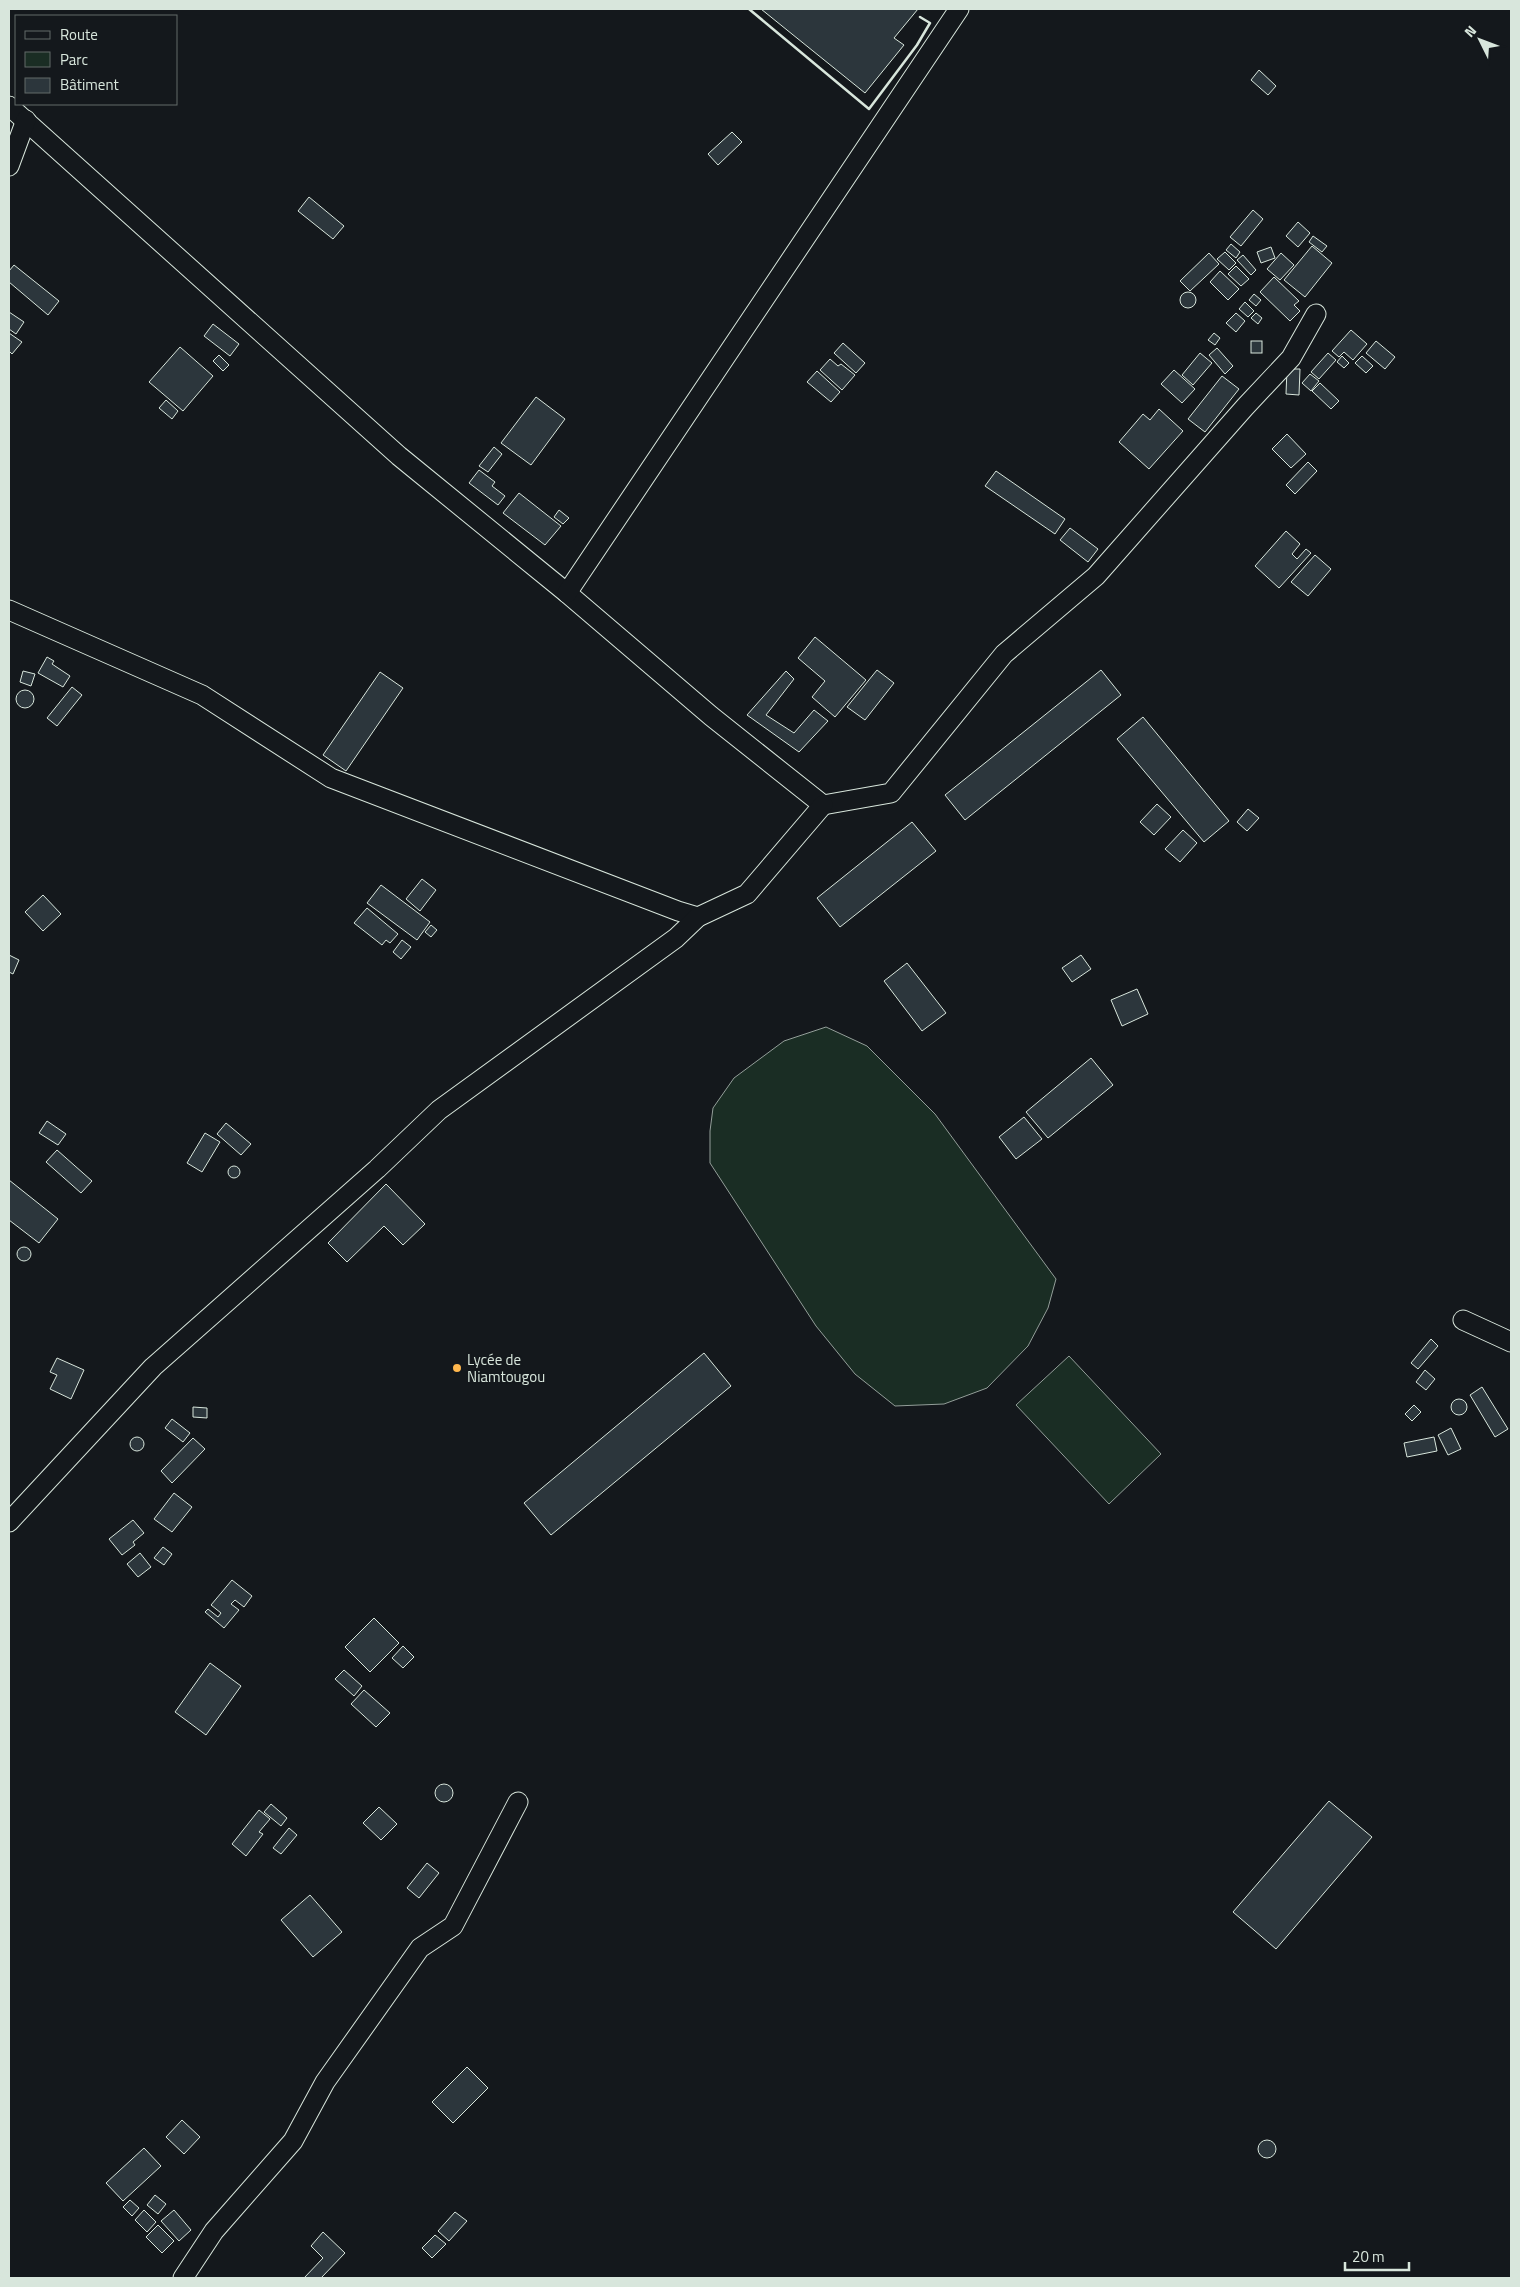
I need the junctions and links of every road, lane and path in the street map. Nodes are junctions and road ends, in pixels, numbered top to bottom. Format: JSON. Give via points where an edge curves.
{"nodes":[{"id":1,"x":959,"y":9,"type":"edge"},
{"id":2,"x":9,"y":106,"type":"edge"},
{"id":3,"x":26,"y":120,"type":"junction"},
{"id":4,"x":9,"y":166,"type":"edge"},
{"id":5,"x":1316,"y":314,"type":"dead end"},
{"id":6,"x":567,"y":593,"type":"junction"},
{"id":7,"x":9,"y":610,"type":"edge"},
{"id":8,"x":823,"y":805,"type":"junction"},
{"id":9,"x":698,"y":917,"type":"junction"},
{"id":10,"x":1463,"y":1320,"type":"dead end"},
{"id":11,"x":1511,"y":1342,"type":"edge"},
{"id":12,"x":9,"y":1522,"type":"edge"},
{"id":13,"x":518,"y":1802,"type":"dead end"},
{"id":14,"x":183,"y":2278,"type":"edge"}],
"edges":[{"from":1,"to":6,"type":"street"},
{"from":2,"to":3,"type":"street"},
{"from":3,"to":4,"type":"street"},
{"from":3,"to":6,"type":"street","via":[[399,456]]},
{"from":5,"to":8,"type":"street","via":[[1291,358],[1096,576],[1004,654],[891,793]]},
{"from":6,"to":8,"type":"street","via":[[711,716]]},
{"from":7,"to":9,"type":"street","via":[[202,695],[331,778]]},
{"from":8,"to":9,"type":"street","via":[[747,894]]},
{"from":9,"to":12,"type":"street","via":[[676,938],[439,1110],[153,1367]]},
{"from":10,"to":11,"type":"street"},
{"from":13,"to":14,"type":"street","via":[[453,1926],[420,1948],[325,2082],[293,2141],[214,2231]]}]}
